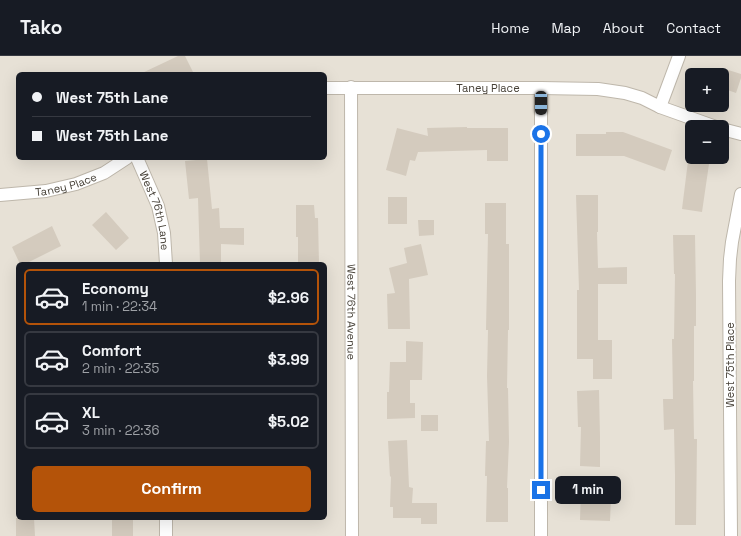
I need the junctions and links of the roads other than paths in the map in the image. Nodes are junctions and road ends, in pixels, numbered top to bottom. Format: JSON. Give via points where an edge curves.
{"nodes":[{"id":1,"x":679,"y":56,"type":"edge"},
{"id":2,"x":327,"y":88,"type":"edge"},
{"id":3,"x":352,"y":88,"type":"junction"},
{"id":4,"x":541,"y":88,"type":"junction"},
{"id":5,"x":660,"y":107,"type":"junction"},
{"id":6,"x":696,"y":120,"type":"edge"},
{"id":7,"x":729,"y":131,"type":"edge"},
{"id":8,"x":741,"y":134,"type":"edge"},
{"id":9,"x":124,"y":160,"type":"edge"},
{"id":10,"x":138,"y":160,"type":"edge"},
{"id":11,"x":741,"y":194,"type":"edge"},
{"id":12,"x":0,"y":195,"type":"edge"},
{"id":13,"x":166,"y":262,"type":"edge"},
{"id":14,"x":166,"y":520,"type":"edge"},
{"id":15,"x":166,"y":536,"type":"edge"},
{"id":16,"x":352,"y":536,"type":"edge"},
{"id":17,"x":541,"y":536,"type":"edge"},
{"id":18,"x":731,"y":536,"type":"edge"}],
"edges":[{"from":1,"to":5,"type":"street"},
{"from":2,"to":3,"type":"street","name":"Taney Place"},
{"from":3,"to":4,"type":"street","name":"Taney Place"},
{"from":3,"to":16,"type":"street","name":"West 76th Avenue"},
{"from":4,"to":5,"type":"street","name":"Taney Place","via":[[598,89],[625,93]]},
{"from":4,"to":17,"type":"street"},
{"from":5,"to":6,"type":"street","name":"Taney Place"},
{"from":7,"to":8,"type":"street"},
{"from":9,"to":12,"type":"street","name":"Taney Place","via":[[104,173],[76,184],[46,191]]},
{"from":10,"to":13,"type":"street","name":"West 76th Lane","via":[[158,206],[164,234]]},
{"from":11,"to":18,"type":"street","name":"West 75th Place","via":[[730,266]]},
{"from":14,"to":15,"type":"street"}]}
